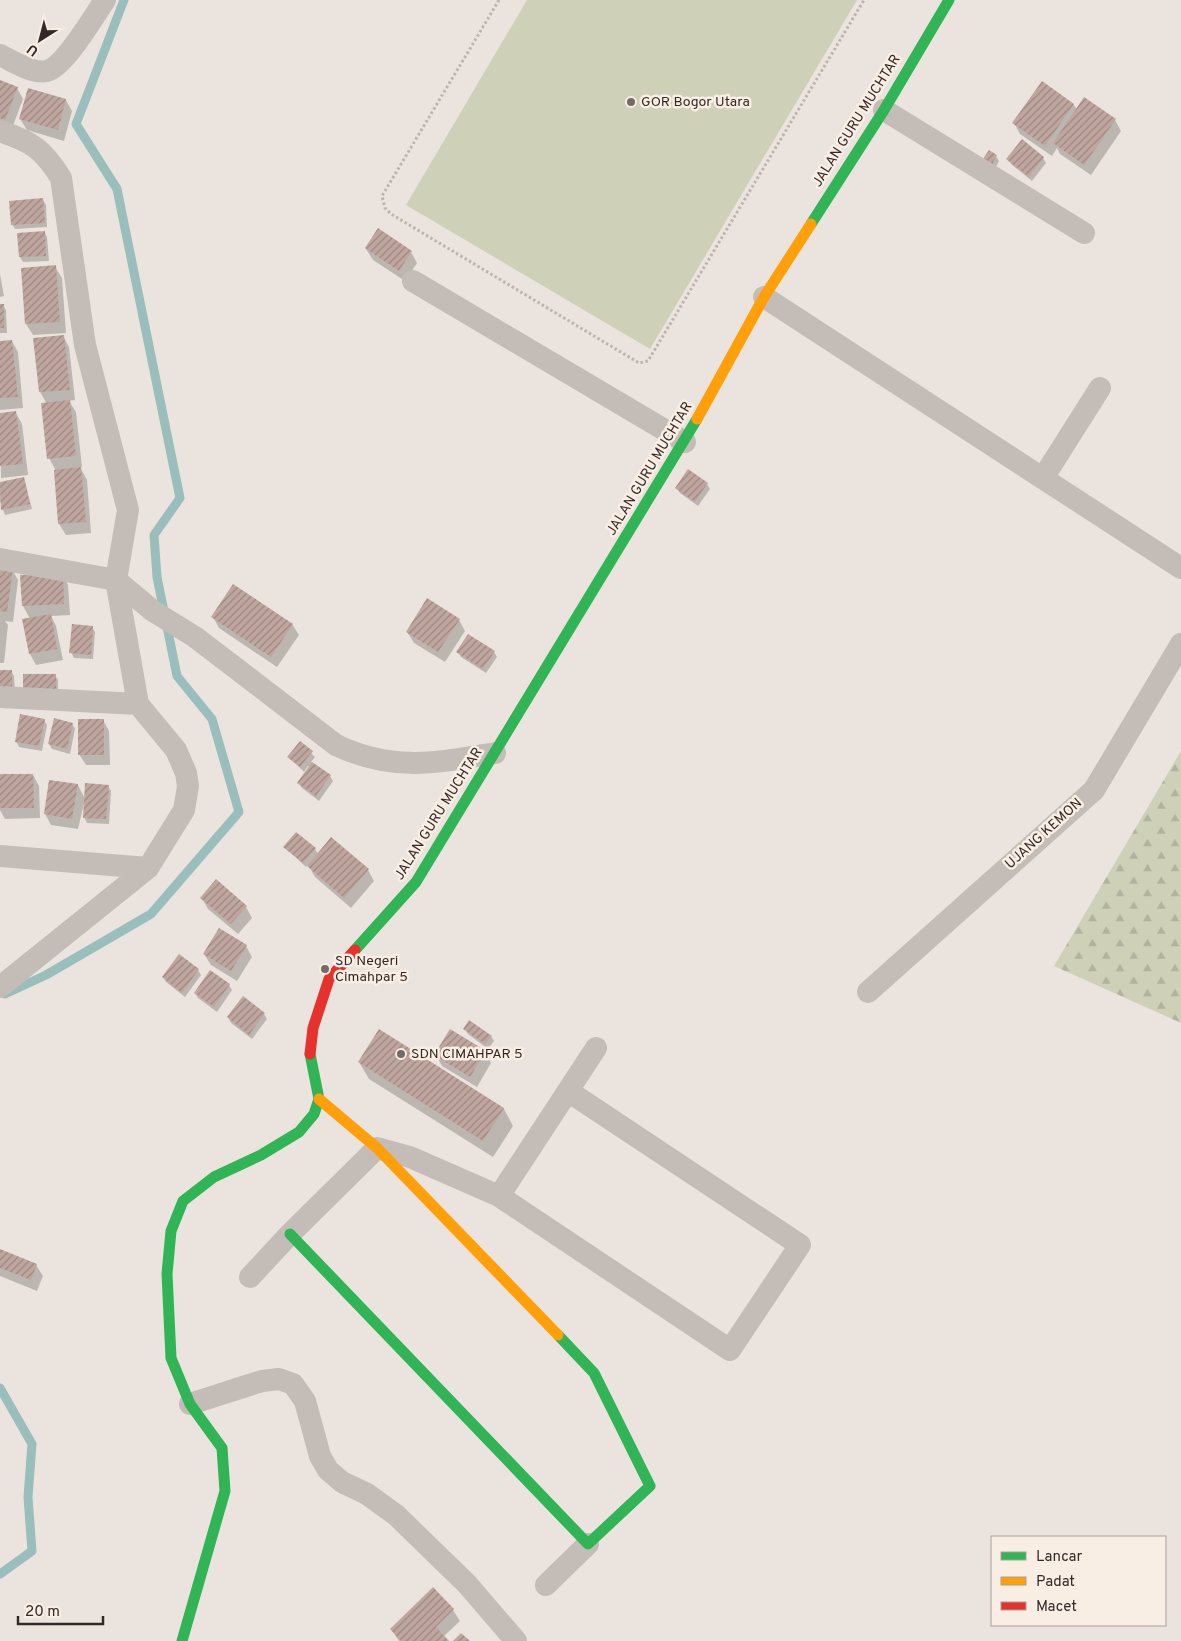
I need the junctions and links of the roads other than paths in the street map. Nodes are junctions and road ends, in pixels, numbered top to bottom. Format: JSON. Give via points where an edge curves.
{"nodes":[{"id":1,"x":105,"y":0,"type":"edge"},
{"id":2,"x":949,"y":0,"type":"edge"},
{"id":3,"x":0,"y":55,"type":"edge"},
{"id":4,"x":884,"y":110,"type":"junction"},
{"id":5,"x":0,"y":131,"type":"edge"},
{"id":6,"x":1084,"y":232,"type":"dead end"},
{"id":7,"x":413,"y":281,"type":"dead end"},
{"id":8,"x":764,"y":297,"type":"junction"},
{"id":9,"x":1100,"y":388,"type":"dead end"},
{"id":10,"x":685,"y":442,"type":"junction"},
{"id":11,"x":1043,"y":478,"type":"junction"},
{"id":12,"x":0,"y":559,"type":"edge"},
{"id":13,"x":1181,"y":568,"type":"edge"},
{"id":14,"x":116,"y":580,"type":"junction"},
{"id":15,"x":1181,"y":644,"type":"edge"},
{"id":16,"x":0,"y":696,"type":"edge"},
{"id":17,"x":138,"y":704,"type":"junction"},
{"id":18,"x":495,"y":754,"type":"junction"},
{"id":19,"x":0,"y":856,"type":"edge"},
{"id":20,"x":148,"y":868,"type":"junction"},
{"id":21,"x":0,"y":987,"type":"edge"},
{"id":22,"x":868,"y":992,"type":"dead end"},
{"id":23,"x":596,"y":1048,"type":"dead end"},
{"id":24,"x":568,"y":1091,"type":"junction"},
{"id":25,"x":319,"y":1099,"type":"junction"},
{"id":26,"x":377,"y":1148,"type":"junction"},
{"id":27,"x":499,"y":1196,"type":"junction"},
{"id":28,"x":290,"y":1234,"type":"junction"},
{"id":29,"x":250,"y":1277,"type":"dead end"},
{"id":30,"x":190,"y":1404,"type":"junction"},
{"id":31,"x":588,"y":1544,"type":"junction"},
{"id":32,"x":546,"y":1585,"type":"dead end"},
{"id":33,"x":182,"y":1641,"type":"edge"},
{"id":34,"x":516,"y":1641,"type":"edge"}],
"edges":[{"from":1,"to":3,"type":"street","via":[[59,65],[46,71],[32,70]]},
{"from":2,"to":4,"type":"street","name":"JALAN GURU MUCHTAR"},
{"from":4,"to":6,"type":"street"},
{"from":4,"to":8,"type":"street","name":"JALAN GURU MUCHTAR"},
{"from":5,"to":14,"type":"street","via":[[26,140],[48,158],[61,178],[85,345],[128,510]]},
{"from":7,"to":10,"type":"street"},
{"from":8,"to":10,"type":"street","name":"JALAN GURU MUCHTAR"},
{"from":8,"to":11,"type":"street"},
{"from":9,"to":11,"type":"street"},
{"from":10,"to":18,"type":"street","name":"JALAN GURU MUCHTAR"},
{"from":11,"to":13,"type":"street"},
{"from":12,"to":14,"type":"street"},
{"from":14,"to":17,"type":"street"},
{"from":14,"to":18,"type":"street","via":[[153,611],[196,637],[336,745],[380,761],[429,764]]},
{"from":15,"to":22,"type":"street","name":"UJANG KEMON","via":[[1094,790]]},
{"from":16,"to":17,"type":"street"},
{"from":17,"to":20,"type":"street","via":[[176,750],[188,786],[184,810]]},
{"from":18,"to":25,"type":"street","name":"JALAN GURU MUCHTAR","via":[[416,882],[329,979],[312,1028],[310,1047]]},
{"from":19,"to":20,"type":"street"},
{"from":20,"to":21,"type":"street"},
{"from":23,"to":24,"type":"street"},
{"from":24,"to":27,"type":"street"},
{"from":24,"to":27,"type":"street","via":[[800,1245],[730,1350]]},
{"from":25,"to":26,"type":"street"},
{"from":25,"to":30,"type":"street","via":[[314,1114],[299,1132],[261,1155],[214,1177],[183,1201],[171,1231],[167,1274],[168,1327],[171,1358]]},
{"from":26,"to":27,"type":"street","via":[[410,1157]]},
{"from":26,"to":28,"type":"street"},
{"from":26,"to":31,"type":"street","via":[[594,1373],[650,1486]]},
{"from":28,"to":29,"type":"street"},
{"from":28,"to":31,"type":"street"},
{"from":30,"to":33,"type":"street","via":[[222,1448],[225,1491]]},
{"from":30,"to":34,"type":"street","via":[[262,1380],[279,1379],[293,1384],[305,1402],[320,1456],[328,1470],[396,1515],[467,1584]]},
{"from":31,"to":32,"type":"street"}]}
